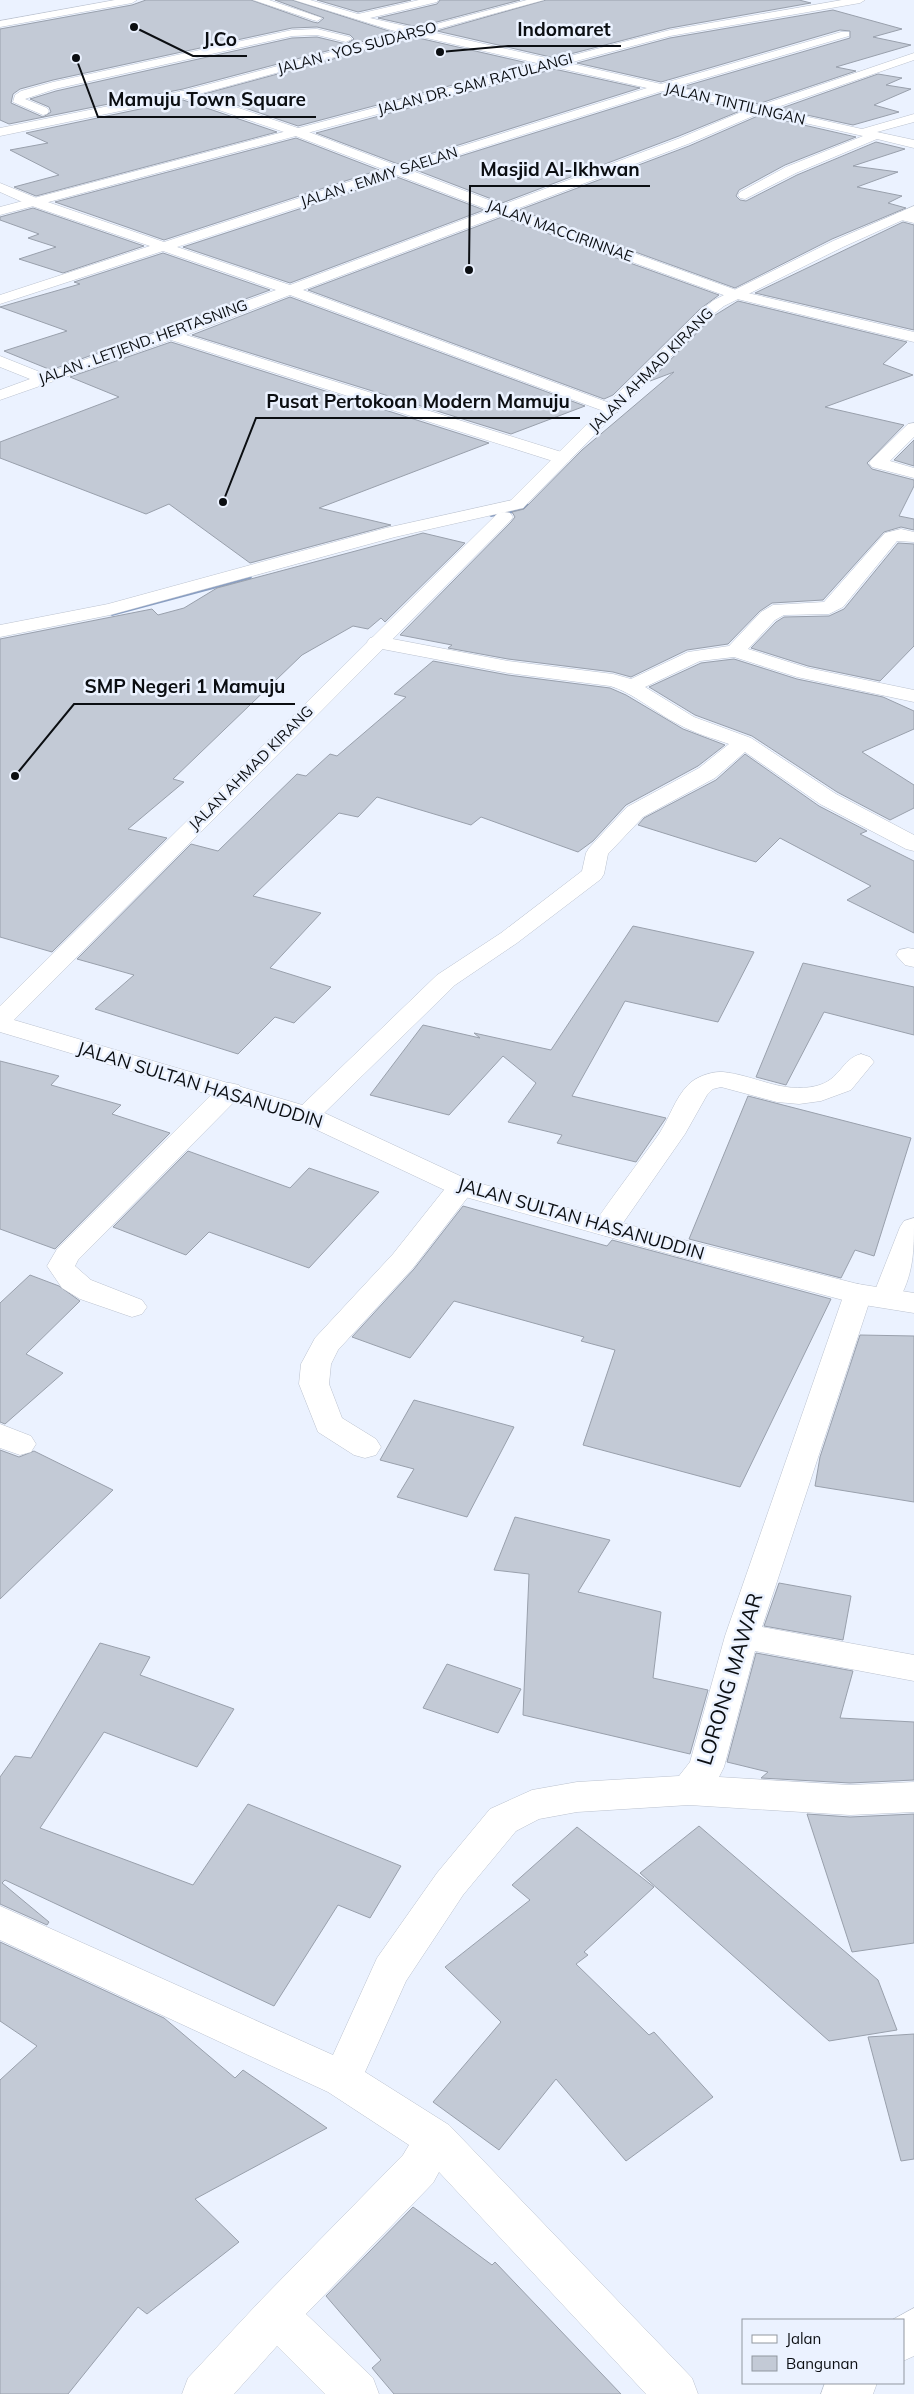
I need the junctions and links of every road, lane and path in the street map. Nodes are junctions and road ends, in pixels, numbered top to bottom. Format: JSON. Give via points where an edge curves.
{"nodes":[{"id":1,"x":132,"y":0,"type":"edge"},
{"id":2,"x":258,"y":0,"type":"edge"},
{"id":3,"x":299,"y":0,"type":"edge"},
{"id":4,"x":433,"y":0,"type":"edge"},
{"id":5,"x":496,"y":0,"type":"edge"},
{"id":6,"x":539,"y":0,"type":"edge"},
{"id":7,"x":860,"y":0,"type":"edge"},
{"id":8,"x":358,"y":18,"type":"junction"},
{"id":9,"x":332,"y":23,"type":"dead end"},
{"id":10,"x":0,"y":24,"type":"edge"},
{"id":11,"x":416,"y":32,"type":"junction"},
{"id":12,"x":391,"y":33,"type":"junction"},
{"id":13,"x":845,"y":34,"type":"dead end"},
{"id":14,"x":346,"y":39,"type":"junction"},
{"id":15,"x":914,"y":56,"type":"edge"},
{"id":16,"x":556,"y":62,"type":"junction"},
{"id":17,"x":663,"y":88,"type":"junction"},
{"id":18,"x":184,"y":94,"type":"junction"},
{"id":19,"x":757,"y":110,"type":"junction"},
{"id":20,"x":43,"y":111,"type":"junction"},
{"id":21,"x":914,"y":118,"type":"edge"},
{"id":22,"x":0,"y":120,"type":"edge"},
{"id":23,"x":0,"y":132,"type":"edge"},
{"id":24,"x":297,"y":132,"type":"junction"},
{"id":25,"x":868,"y":134,"type":"junction"},
{"id":26,"x":914,"y":144,"type":"edge"},
{"id":27,"x":397,"y":171,"type":"junction"},
{"id":28,"x":0,"y":187,"type":"edge"},
{"id":29,"x":745,"y":195,"type":"dead end"},
{"id":30,"x":34,"y":202,"type":"junction"},
{"id":31,"x":502,"y":210,"type":"junction"},
{"id":32,"x":0,"y":211,"type":"edge"},
{"id":33,"x":910,"y":215,"type":"edge"},
{"id":34,"x":164,"y":247,"type":"junction"},
{"id":35,"x":286,"y":290,"type":"junction"},
{"id":36,"x":734,"y":294,"type":"junction"},
{"id":37,"x":0,"y":300,"type":"edge"},
{"id":38,"x":170,"y":335,"type":"junction"},
{"id":39,"x":914,"y":337,"type":"edge"},
{"id":40,"x":0,"y":361,"type":"edge"},
{"id":41,"x":43,"y":379,"type":"junction"},
{"id":42,"x":0,"y":395,"type":"edge"},
{"id":43,"x":612,"y":409,"type":"junction"},
{"id":44,"x":914,"y":428,"type":"edge"},
{"id":45,"x":562,"y":458,"type":"junction"},
{"id":46,"x":914,"y":473,"type":"edge"},
{"id":47,"x":517,"y":504,"type":"junction"},
{"id":48,"x":914,"y":537,"type":"edge"},
{"id":49,"x":0,"y":631,"type":"edge"},
{"id":50,"x":377,"y":642,"type":"junction"},
{"id":51,"x":735,"y":651,"type":"junction"},
{"id":52,"x":632,"y":686,"type":"junction"},
{"id":53,"x":911,"y":691,"type":"edge"},
{"id":54,"x":744,"y":742,"type":"junction"},
{"id":55,"x":914,"y":844,"type":"edge"},
{"id":56,"x":0,"y":1020,"type":"edge"},
{"id":57,"x":0,"y":1024,"type":"edge"},
{"id":58,"x":861,"y":1062,"type":"dead end"},
{"id":59,"x":230,"y":1091,"type":"junction"},
{"id":60,"x":307,"y":1115,"type":"junction"},
{"id":61,"x":461,"y":1187,"type":"junction"},
{"id":62,"x":914,"y":1226,"type":"edge"},
{"id":63,"x":606,"y":1227,"type":"junction"},
{"id":64,"x":872,"y":1296,"type":"junction"},
{"id":65,"x":914,"y":1303,"type":"edge"},
{"id":66,"x":132,"y":1307,"type":"dead end"},
{"id":67,"x":365,"y":1447,"type":"dead end"},
{"id":68,"x":742,"y":1636,"type":"junction"},
{"id":69,"x":914,"y":1668,"type":"edge"},
{"id":70,"x":689,"y":1790,"type":"junction"},
{"id":71,"x":914,"y":1797,"type":"edge"},
{"id":72,"x":0,"y":1922,"type":"edge"},
{"id":73,"x":342,"y":2079,"type":"junction"},
{"id":74,"x":435,"y":2139,"type":"junction"},
{"id":75,"x":276,"y":2315,"type":"junction"},
{"id":76,"x":914,"y":2330,"type":"edge"},
{"id":77,"x":904,"y":2338,"type":"edge"},
{"id":78,"x":854,"y":2384,"type":"edge"},
{"id":79,"x":204,"y":2394,"type":"edge"},
{"id":80,"x":357,"y":2394,"type":"edge"},
{"id":81,"x":676,"y":2394,"type":"edge"},
{"id":82,"x":843,"y":2394,"type":"edge"}],
"edges":[{"from":1,"to":10,"type":"main road"},
{"from":2,"to":9,"type":"main road"},
{"from":3,"to":8,"type":"main road"},
{"from":4,"to":8,"type":"main road"},
{"from":5,"to":12,"type":"main road","name":"JALAN . YOS SUDARSO"},
{"from":6,"to":11,"type":"main road","name":"JALAN . YOS SUDARSO"},
{"from":7,"to":16,"type":"main road","name":"JALAN DR. SAM RATULANGI","via":[[670,33]]},
{"from":8,"to":12,"type":"main road"},
{"from":11,"to":12,"type":"main road","name":"JALAN . YOS SUDARSO"},
{"from":11,"to":16,"type":"main road","name":"JALAN TINTILINGAN"},
{"from":12,"to":14,"type":"main road","name":"JALAN . YOS SUDARSO","via":[[370,33]]},
{"from":12,"to":18,"type":"main road","name":"JALAN . YOS SUDARSO"},
{"from":13,"to":17,"type":"main road","name":"JALAN . EMMY SAELAN"},
{"from":14,"to":20,"type":"main road","name":"JALAN . YOS SUDARSO","via":[[163,87]]},
{"from":14,"to":20,"type":"main road","via":[[317,32],[292,34],[36,91],[19,98],[19,102]]},
{"from":15,"to":19,"type":"main road","name":"JALAN . LETJEND. HERTASNING"},
{"from":16,"to":17,"type":"main road","name":"JALAN TINTILINGAN"},
{"from":16,"to":24,"type":"main road","name":"JALAN DR. SAM RATULANGI"},
{"from":17,"to":19,"type":"main road","name":"JALAN TINTILINGAN"},
{"from":17,"to":27,"type":"main road","name":"JALAN . EMMY SAELAN"},
{"from":18,"to":23,"type":"main road","name":"JALAN . YOS SUDARSO"},
{"from":18,"to":24,"type":"main road","name":"JALAN MACCIRINNAE"},
{"from":19,"to":25,"type":"main road","name":"JALAN TINTILINGAN"},
{"from":19,"to":31,"type":"main road","name":"JALAN . LETJEND. HERTASNING"},
{"from":20,"to":22,"type":"main road","name":"JALAN . YOS SUDARSO"},
{"from":21,"to":25,"type":"main road"},
{"from":24,"to":27,"type":"main road","name":"JALAN MACCIRINNAE"},
{"from":24,"to":30,"type":"main road","name":"JALAN DR. SAM RATULANGI"},
{"from":25,"to":26,"type":"main road","name":"JALAN TINTILINGAN"},
{"from":25,"to":29,"type":"main road"},
{"from":27,"to":31,"type":"main road","name":"JALAN MACCIRINNAE"},
{"from":27,"to":34,"type":"main road","name":"JALAN . EMMY SAELAN"},
{"from":28,"to":30,"type":"main road"},
{"from":30,"to":32,"type":"main road","name":"JALAN DR. SAM RATULANGI"},
{"from":30,"to":34,"type":"main road"},
{"from":31,"to":35,"type":"main road","name":"JALAN . LETJEND. HERTASNING"},
{"from":31,"to":36,"type":"main road","name":"JALAN MACCIRINNAE"},
{"from":33,"to":36,"type":"main road","name":"JALAN AHMAD KIRANG"},
{"from":34,"to":35,"type":"main road"},
{"from":34,"to":37,"type":"main road","name":"JALAN . EMMY SAELAN"},
{"from":35,"to":38,"type":"main road","name":"JALAN . LETJEND. HERTASNING"},
{"from":35,"to":43,"type":"main road"},
{"from":36,"to":39,"type":"main road","name":"JALAN MACCIRINNAE"},
{"from":36,"to":43,"type":"main road","name":"JALAN AHMAD KIRANG","via":[[706,313]]},
{"from":38,"to":41,"type":"main road","name":"JALAN . LETJEND. HERTASNING"},
{"from":38,"to":45,"type":"main road"},
{"from":40,"to":41,"type":"main road"},
{"from":41,"to":42,"type":"main road","name":"JALAN . LETJEND. HERTASNING"},
{"from":43,"to":45,"type":"main road","name":"JALAN AHMAD KIRANG"},
{"from":44,"to":46,"type":"main road","via":[[878,463]]},
{"from":45,"to":47,"type":"main road","name":"JALAN AHMAD KIRANG"},
{"from":47,"to":49,"type":"main road","via":[[392,532],[110,609]]},
{"from":47,"to":50,"type":"main road","name":"JALAN AHMAD KIRANG"},
{"from":48,"to":51,"type":"main road","via":[[900,534],[892,537],[829,608],[780,609],[768,616]]},
{"from":50,"to":52,"type":"main road","via":[[508,667],[613,680]]},
{"from":50,"to":56,"type":"main road","name":"JALAN AHMAD KIRANG"},
{"from":51,"to":52,"type":"main road","via":[[695,656]]},
{"from":51,"to":53,"type":"main road","via":[[804,673]]},
{"from":52,"to":54,"type":"main road","via":[[640,694],[687,720]]},
{"from":54,"to":55,"type":"main road","via":[[828,799]]},
{"from":54,"to":60,"type":"main road","via":[[707,773],[635,812],[597,854],[593,874],[509,938],[446,980]]},
{"from":57,"to":59,"type":"main road","name":"JALAN SULTAN HASANUDDIN"},
{"from":58,"to":63,"type":"main road","via":[[842,1085],[821,1093],[777,1094],[721,1080],[704,1084],[696,1091],[672,1134]]},
{"from":59,"to":60,"type":"main road","name":"JALAN SULTAN HASANUDDIN"},
{"from":59,"to":66,"type":"main road","via":[[67,1255],[61,1266],[64,1276],[73,1284]]},
{"from":60,"to":61,"type":"main road","name":"JALAN SULTAN HASANUDDIN"},
{"from":61,"to":63,"type":"main road","name":"JALAN SULTAN HASANUDDIN"},
{"from":61,"to":67,"type":"main road","via":[[403,1261],[325,1345],[316,1364],[314,1384],[329,1424]]},
{"from":62,"to":64,"type":"main road","name":"LORONG MAWAR"},
{"from":63,"to":64,"type":"main road","name":"JALAN SULTAN HASANUDDIN"},
{"from":64,"to":65,"type":"main road","name":"JALAN SULTAN HASANUDDIN"},
{"from":64,"to":68,"type":"main road","name":"LORONG MAWAR"},
{"from":68,"to":69,"type":"main road"},
{"from":68,"to":70,"type":"main road","name":"LORONG MAWAR","via":[[706,1767]]},
{"from":70,"to":71,"type":"main road","via":[[850,1800]]},
{"from":70,"to":73,"type":"main road","via":[[577,1797],[532,1805],[503,1820],[450,1884],[391,1970]]},
{"from":72,"to":73,"type":"main road"},
{"from":73,"to":74,"type":"main road"},
{"from":74,"to":75,"type":"main road","via":[[418,2169]]},
{"from":74,"to":81,"type":"main road"},
{"from":75,"to":79,"type":"main road"},
{"from":75,"to":80,"type":"main road"},
{"from":76,"to":77,"type":"main road"},
{"from":78,"to":82,"type":"main road"}]}
